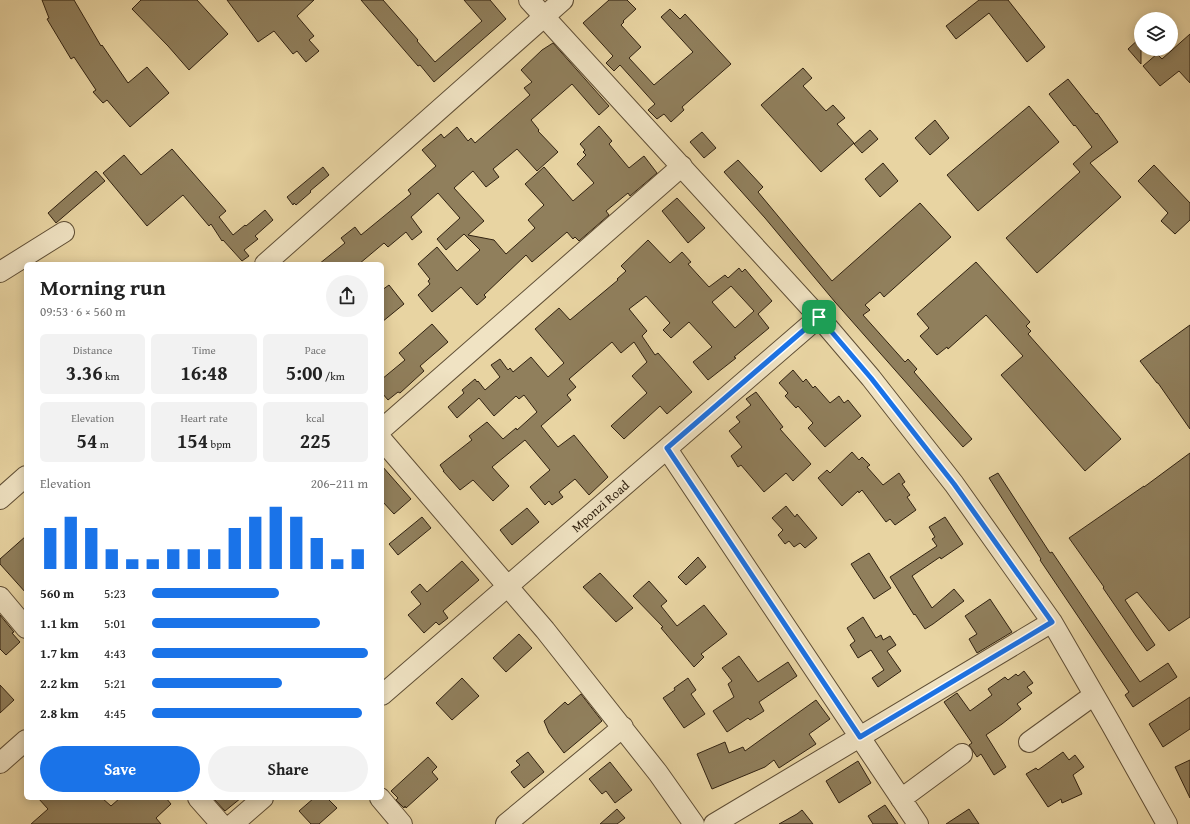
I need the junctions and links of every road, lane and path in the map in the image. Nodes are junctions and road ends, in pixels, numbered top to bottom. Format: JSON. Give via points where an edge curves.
{"nodes":[{"id":1,"x":529,"y":0,"type":"edge"},
{"id":2,"x":563,"y":0,"type":"edge"},
{"id":3,"x":544,"y":16,"type":"junction"},
{"id":4,"x":682,"y":166,"type":"junction"},
{"id":5,"x":64,"y":232,"type":"dead end"},
{"id":6,"x":267,"y":262,"type":"edge"},
{"id":7,"x":0,"y":272,"type":"edge"},
{"id":8,"x":819,"y":317,"type":"junction"},
{"id":9,"x":384,"y":427,"type":"edge"},
{"id":10,"x":384,"y":442,"type":"edge"},
{"id":11,"x":667,"y":448,"type":"junction"},
{"id":12,"x":24,"y":478,"type":"edge"},
{"id":13,"x":0,"y":499,"type":"edge"},
{"id":14,"x":508,"y":586,"type":"junction"},
{"id":15,"x":0,"y":597,"type":"edge"},
{"id":16,"x":1052,"y":622,"type":"junction"},
{"id":17,"x":24,"y":626,"type":"edge"},
{"id":18,"x":384,"y":693,"type":"edge"},
{"id":19,"x":1094,"y":695,"type":"junction"},
{"id":20,"x":623,"y":727,"type":"junction"},
{"id":21,"x":860,"y":737,"type":"junction"},
{"id":22,"x":24,"y":742,"type":"edge"},
{"id":23,"x":1029,"y":742,"type":"dead end"},
{"id":24,"x":962,"y":754,"type":"dead end"},
{"id":25,"x":0,"y":763,"type":"edge"},
{"id":26,"x":901,"y":799,"type":"junction"},
{"id":27,"x":200,"y":800,"type":"edge"},
{"id":28,"x":261,"y":800,"type":"edge"},
{"id":29,"x":382,"y":800,"type":"edge"},
{"id":30,"x":242,"y":821,"type":"edge"},
{"id":31,"x":221,"y":824,"type":"edge"},
{"id":32,"x":402,"y":824,"type":"edge"},
{"id":33,"x":506,"y":824,"type":"edge"},
{"id":34,"x":694,"y":824,"type":"edge"},
{"id":35,"x":714,"y":824,"type":"edge"},
{"id":36,"x":918,"y":824,"type":"edge"},
{"id":37,"x":1167,"y":824,"type":"edge"}],
"edges":[{"from":1,"to":3,"type":"street"},
{"from":2,"to":3,"type":"street"},
{"from":3,"to":4,"type":"street"},
{"from":3,"to":6,"type":"street"},
{"from":4,"to":8,"type":"street"},
{"from":4,"to":9,"type":"street"},
{"from":5,"to":7,"type":"street"},
{"from":8,"to":11,"type":"street","name":"Mponzi Road"},
{"from":8,"to":16,"type":"street","via":[[871,378],[954,484]]},
{"from":10,"to":14,"type":"street"},
{"from":11,"to":14,"type":"street","name":"Mponzi Road"},
{"from":11,"to":21,"type":"street"},
{"from":12,"to":13,"type":"street"},
{"from":14,"to":18,"type":"street","name":"Mponzi Road"},
{"from":14,"to":20,"type":"street"},
{"from":15,"to":17,"type":"street"},
{"from":16,"to":19,"type":"street"},
{"from":16,"to":21,"type":"street"},
{"from":19,"to":23,"type":"street"},
{"from":19,"to":37,"type":"street"},
{"from":20,"to":33,"type":"street"},
{"from":20,"to":34,"type":"street"},
{"from":21,"to":26,"type":"street"},
{"from":21,"to":35,"type":"street"},
{"from":22,"to":25,"type":"street"},
{"from":24,"to":26,"type":"street"},
{"from":26,"to":36,"type":"street"},
{"from":27,"to":31,"type":"street"},
{"from":28,"to":30,"type":"street"},
{"from":29,"to":32,"type":"street"}]}
